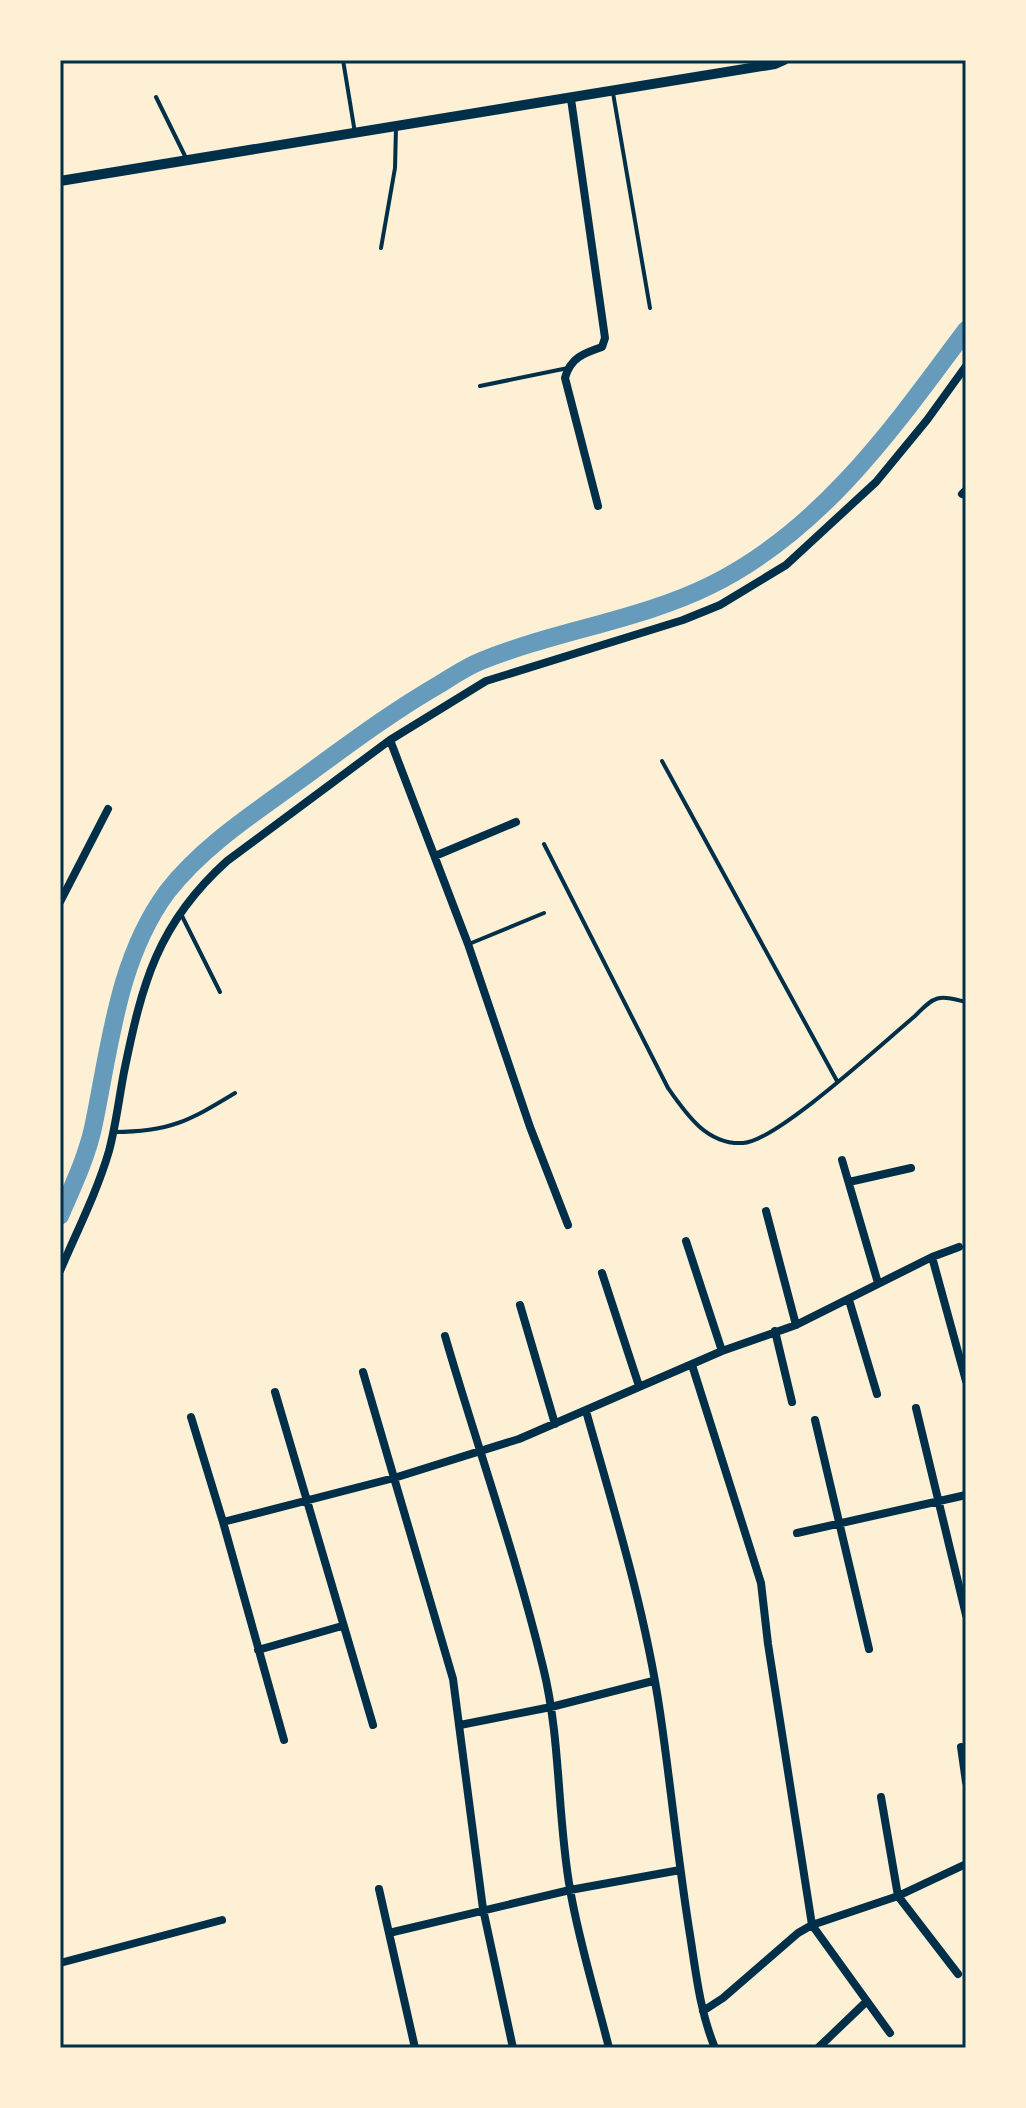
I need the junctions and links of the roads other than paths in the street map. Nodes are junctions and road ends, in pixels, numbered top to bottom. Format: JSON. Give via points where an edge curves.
{"nodes":[{"id":1,"x":343,"y":60,"type":"edge"},
{"id":2,"x":784,"y":60,"type":"edge"},
{"id":3,"x":613,"y":92,"type":"junction"},
{"id":4,"x":156,"y":97,"type":"dead end"},
{"id":5,"x":571,"y":99,"type":"junction"},
{"id":6,"x":396,"y":127,"type":"junction"},
{"id":7,"x":355,"y":134,"type":"junction"},
{"id":8,"x":187,"y":160,"type":"junction"},
{"id":9,"x":60,"y":181,"type":"edge"},
{"id":10,"x":381,"y":248,"type":"dead end"},
{"id":11,"x":650,"y":308,"type":"dead end"},
{"id":12,"x":966,"y":366,"type":"edge"},
{"id":13,"x":568,"y":368,"type":"junction"},
{"id":14,"x":480,"y":386,"type":"dead end"},
{"id":15,"x":598,"y":506,"type":"dead end"},
{"id":16,"x":390,"y":740,"type":"junction"},
{"id":17,"x":662,"y":761,"type":"dead end"},
{"id":18,"x":108,"y":809,"type":"dead end"},
{"id":19,"x":516,"y":822,"type":"dead end"},
{"id":20,"x":544,"y":844,"type":"dead end"},
{"id":21,"x":435,"y":856,"type":"junction"},
{"id":22,"x":60,"y":902,"type":"edge"},
{"id":23,"x":180,"y":912,"type":"junction"},
{"id":24,"x":544,"y":913,"type":"dead end"},
{"id":25,"x":468,"y":944,"type":"junction"},
{"id":26,"x":220,"y":992,"type":"dead end"},
{"id":27,"x":966,"y":1002,"type":"edge"},
{"id":28,"x":837,"y":1081,"type":"junction"},
{"id":29,"x":235,"y":1093,"type":"dead end"},
{"id":30,"x":113,"y":1132,"type":"junction"},
{"id":31,"x":842,"y":1160,"type":"dead end"},
{"id":32,"x":911,"y":1168,"type":"dead end"},
{"id":33,"x":849,"y":1182,"type":"junction"},
{"id":34,"x":766,"y":1211,"type":"dead end"},
{"id":35,"x":568,"y":1225,"type":"dead end"},
{"id":36,"x":686,"y":1241,"type":"dead end"},
{"id":37,"x":959,"y":1247,"type":"dead end"},
{"id":38,"x":932,"y":1257,"type":"junction"},
{"id":39,"x":60,"y":1271,"type":"edge"},
{"id":40,"x":602,"y":1273,"type":"dead end"},
{"id":41,"x":878,"y":1283,"type":"junction"},
{"id":42,"x":849,"y":1300,"type":"junction"},
{"id":43,"x":520,"y":1305,"type":"dead end"},
{"id":44,"x":796,"y":1325,"type":"junction"},
{"id":45,"x":775,"y":1331,"type":"junction"},
{"id":46,"x":445,"y":1336,"type":"dead end"},
{"id":47,"x":961,"y":1345,"type":"edge"},
{"id":48,"x":722,"y":1351,"type":"junction"},
{"id":49,"x":692,"y":1365,"type":"junction"},
{"id":50,"x":363,"y":1372,"type":"dead end"},
{"id":51,"x":966,"y":1381,"type":"edge"},
{"id":52,"x":639,"y":1386,"type":"junction"},
{"id":53,"x":275,"y":1392,"type":"dead end"},
{"id":54,"x":877,"y":1394,"type":"dead end"},
{"id":55,"x":792,"y":1402,"type":"dead end"},
{"id":56,"x":916,"y":1408,"type":"dead end"},
{"id":57,"x":586,"y":1411,"type":"junction"},
{"id":58,"x":191,"y":1417,"type":"dead end"},
{"id":59,"x":815,"y":1420,"type":"dead end"},
{"id":60,"x":555,"y":1424,"type":"junction"},
{"id":61,"x":479,"y":1450,"type":"junction"},
{"id":62,"x":394,"y":1478,"type":"junction"},
{"id":63,"x":966,"y":1495,"type":"edge"},
{"id":64,"x":937,"y":1501,"type":"junction"},
{"id":65,"x":307,"y":1502,"type":"junction"},
{"id":66,"x":223,"y":1522,"type":"junction"},
{"id":67,"x":839,"y":1524,"type":"junction"},
{"id":68,"x":797,"y":1533,"type":"dead end"},
{"id":69,"x":966,"y":1615,"type":"edge"},
{"id":70,"x":342,"y":1626,"type":"junction"},
{"id":71,"x":869,"y":1649,"type":"dead end"},
{"id":72,"x":258,"y":1650,"type":"junction"},
{"id":73,"x":653,"y":1681,"type":"junction"},
{"id":74,"x":551,"y":1707,"type":"junction"},
{"id":75,"x":373,"y":1725,"type":"dead end"},
{"id":76,"x":460,"y":1725,"type":"junction"},
{"id":77,"x":284,"y":1740,"type":"dead end"},
{"id":78,"x":961,"y":1747,"type":"dead end"},
{"id":79,"x":966,"y":1782,"type":"edge"},
{"id":80,"x":881,"y":1797,"type":"dead end"},
{"id":81,"x":966,"y":1864,"type":"edge"},
{"id":82,"x":680,"y":1870,"type":"junction"},
{"id":83,"x":379,"y":1889,"type":"dead end"},
{"id":84,"x":570,"y":1890,"type":"junction"},
{"id":85,"x":898,"y":1896,"type":"junction"},
{"id":86,"x":483,"y":1909,"type":"junction"},
{"id":87,"x":222,"y":1920,"type":"dead end"},
{"id":88,"x":812,"y":1925,"type":"junction"},
{"id":89,"x":389,"y":1933,"type":"junction"},
{"id":90,"x":60,"y":1963,"type":"edge"},
{"id":91,"x":958,"y":1974,"type":"dead end"},
{"id":92,"x":867,"y":2001,"type":"junction"},
{"id":93,"x":703,"y":2011,"type":"junction"},
{"id":94,"x":890,"y":2033,"type":"dead end"},
{"id":95,"x":415,"y":2048,"type":"edge"},
{"id":96,"x":513,"y":2048,"type":"edge"},
{"id":97,"x":609,"y":2048,"type":"edge"},
{"id":98,"x":715,"y":2048,"type":"edge"},
{"id":99,"x":818,"y":2048,"type":"edge"}],
"edges":[{"from":1,"to":7,"type":"lane"},
{"from":2,"to":3,"type":"street"},
{"from":3,"to":5,"type":"street"},
{"from":3,"to":11,"type":"lane"},
{"from":4,"to":8,"type":"lane"},
{"from":5,"to":6,"type":"street"},
{"from":5,"to":13,"type":"street","via":[[605,338],[602,347],[584,353]]},
{"from":6,"to":7,"type":"street"},
{"from":6,"to":10,"type":"lane","via":[[395,168]]},
{"from":7,"to":8,"type":"street"},
{"from":8,"to":9,"type":"street"},
{"from":12,"to":16,"type":"street","via":[[876,482],[786,565],[720,605],[683,620],[486,681]]},
{"from":13,"to":14,"type":"lane"},
{"from":13,"to":15,"type":"street","via":[[565,378]]},
{"from":16,"to":21,"type":"street"},
{"from":16,"to":23,"type":"street","via":[[227,861]]},
{"from":17,"to":28,"type":"lane"},
{"from":18,"to":22,"type":"street"},
{"from":19,"to":21,"type":"street"},
{"from":20,"to":28,"type":"lane","via":[[668,1088],[692,1123],[715,1137],[744,1143],[779,1129]]},
{"from":21,"to":25,"type":"street"},
{"from":23,"to":26,"type":"lane"},
{"from":23,"to":30,"type":"street","via":[[143,991]]},
{"from":24,"to":25,"type":"lane"},
{"from":25,"to":35,"type":"street"},
{"from":27,"to":28,"type":"lane","via":[[945,996],[931,999]]},
{"from":29,"to":30,"type":"lane","via":[[177,1124],[150,1132]]},
{"from":30,"to":39,"type":"street"},
{"from":31,"to":33,"type":"street"},
{"from":32,"to":33,"type":"street"},
{"from":33,"to":41,"type":"street"},
{"from":34,"to":44,"type":"street"},
{"from":36,"to":48,"type":"street"},
{"from":37,"to":38,"type":"street"},
{"from":38,"to":41,"type":"street"},
{"from":38,"to":47,"type":"street"},
{"from":40,"to":52,"type":"street"},
{"from":41,"to":42,"type":"street"},
{"from":42,"to":44,"type":"street"},
{"from":42,"to":54,"type":"street"},
{"from":43,"to":60,"type":"street"},
{"from":44,"to":45,"type":"street"},
{"from":45,"to":48,"type":"street"},
{"from":45,"to":55,"type":"street"},
{"from":46,"to":61,"type":"street"},
{"from":47,"to":51,"type":"street"},
{"from":48,"to":49,"type":"street"},
{"from":49,"to":52,"type":"street"},
{"from":49,"to":88,"type":"street","via":[[761,1583]]},
{"from":50,"to":62,"type":"street"},
{"from":52,"to":57,"type":"street"},
{"from":53,"to":65,"type":"street"},
{"from":56,"to":64,"type":"street"},
{"from":57,"to":60,"type":"street"},
{"from":57,"to":73,"type":"street","via":[[640,1605]]},
{"from":58,"to":66,"type":"street"},
{"from":59,"to":67,"type":"street"},
{"from":60,"to":61,"type":"street"},
{"from":61,"to":62,"type":"street"},
{"from":61,"to":74,"type":"street"},
{"from":62,"to":65,"type":"street"},
{"from":62,"to":76,"type":"street","via":[[453,1679]]},
{"from":63,"to":64,"type":"street"},
{"from":64,"to":67,"type":"street"},
{"from":64,"to":69,"type":"street"},
{"from":65,"to":66,"type":"street"},
{"from":65,"to":70,"type":"street"},
{"from":66,"to":72,"type":"street"},
{"from":67,"to":68,"type":"street"},
{"from":67,"to":71,"type":"street"},
{"from":70,"to":72,"type":"street"},
{"from":70,"to":75,"type":"street"},
{"from":72,"to":77,"type":"street"},
{"from":73,"to":74,"type":"street"},
{"from":73,"to":82,"type":"street"},
{"from":74,"to":76,"type":"street"},
{"from":74,"to":84,"type":"street"},
{"from":76,"to":86,"type":"street"},
{"from":78,"to":79,"type":"street"},
{"from":80,"to":85,"type":"street"},
{"from":81,"to":85,"type":"street"},
{"from":82,"to":84,"type":"street"},
{"from":82,"to":93,"type":"street"},
{"from":83,"to":89,"type":"street"},
{"from":84,"to":86,"type":"street"},
{"from":84,"to":97,"type":"street"},
{"from":85,"to":88,"type":"street"},
{"from":85,"to":91,"type":"street"},
{"from":86,"to":89,"type":"street"},
{"from":86,"to":96,"type":"street"},
{"from":87,"to":90,"type":"street"},
{"from":88,"to":92,"type":"street"},
{"from":88,"to":93,"type":"street"},
{"from":89,"to":95,"type":"street"},
{"from":92,"to":94,"type":"street"},
{"from":92,"to":99,"type":"street"},
{"from":93,"to":98,"type":"street"}]}
